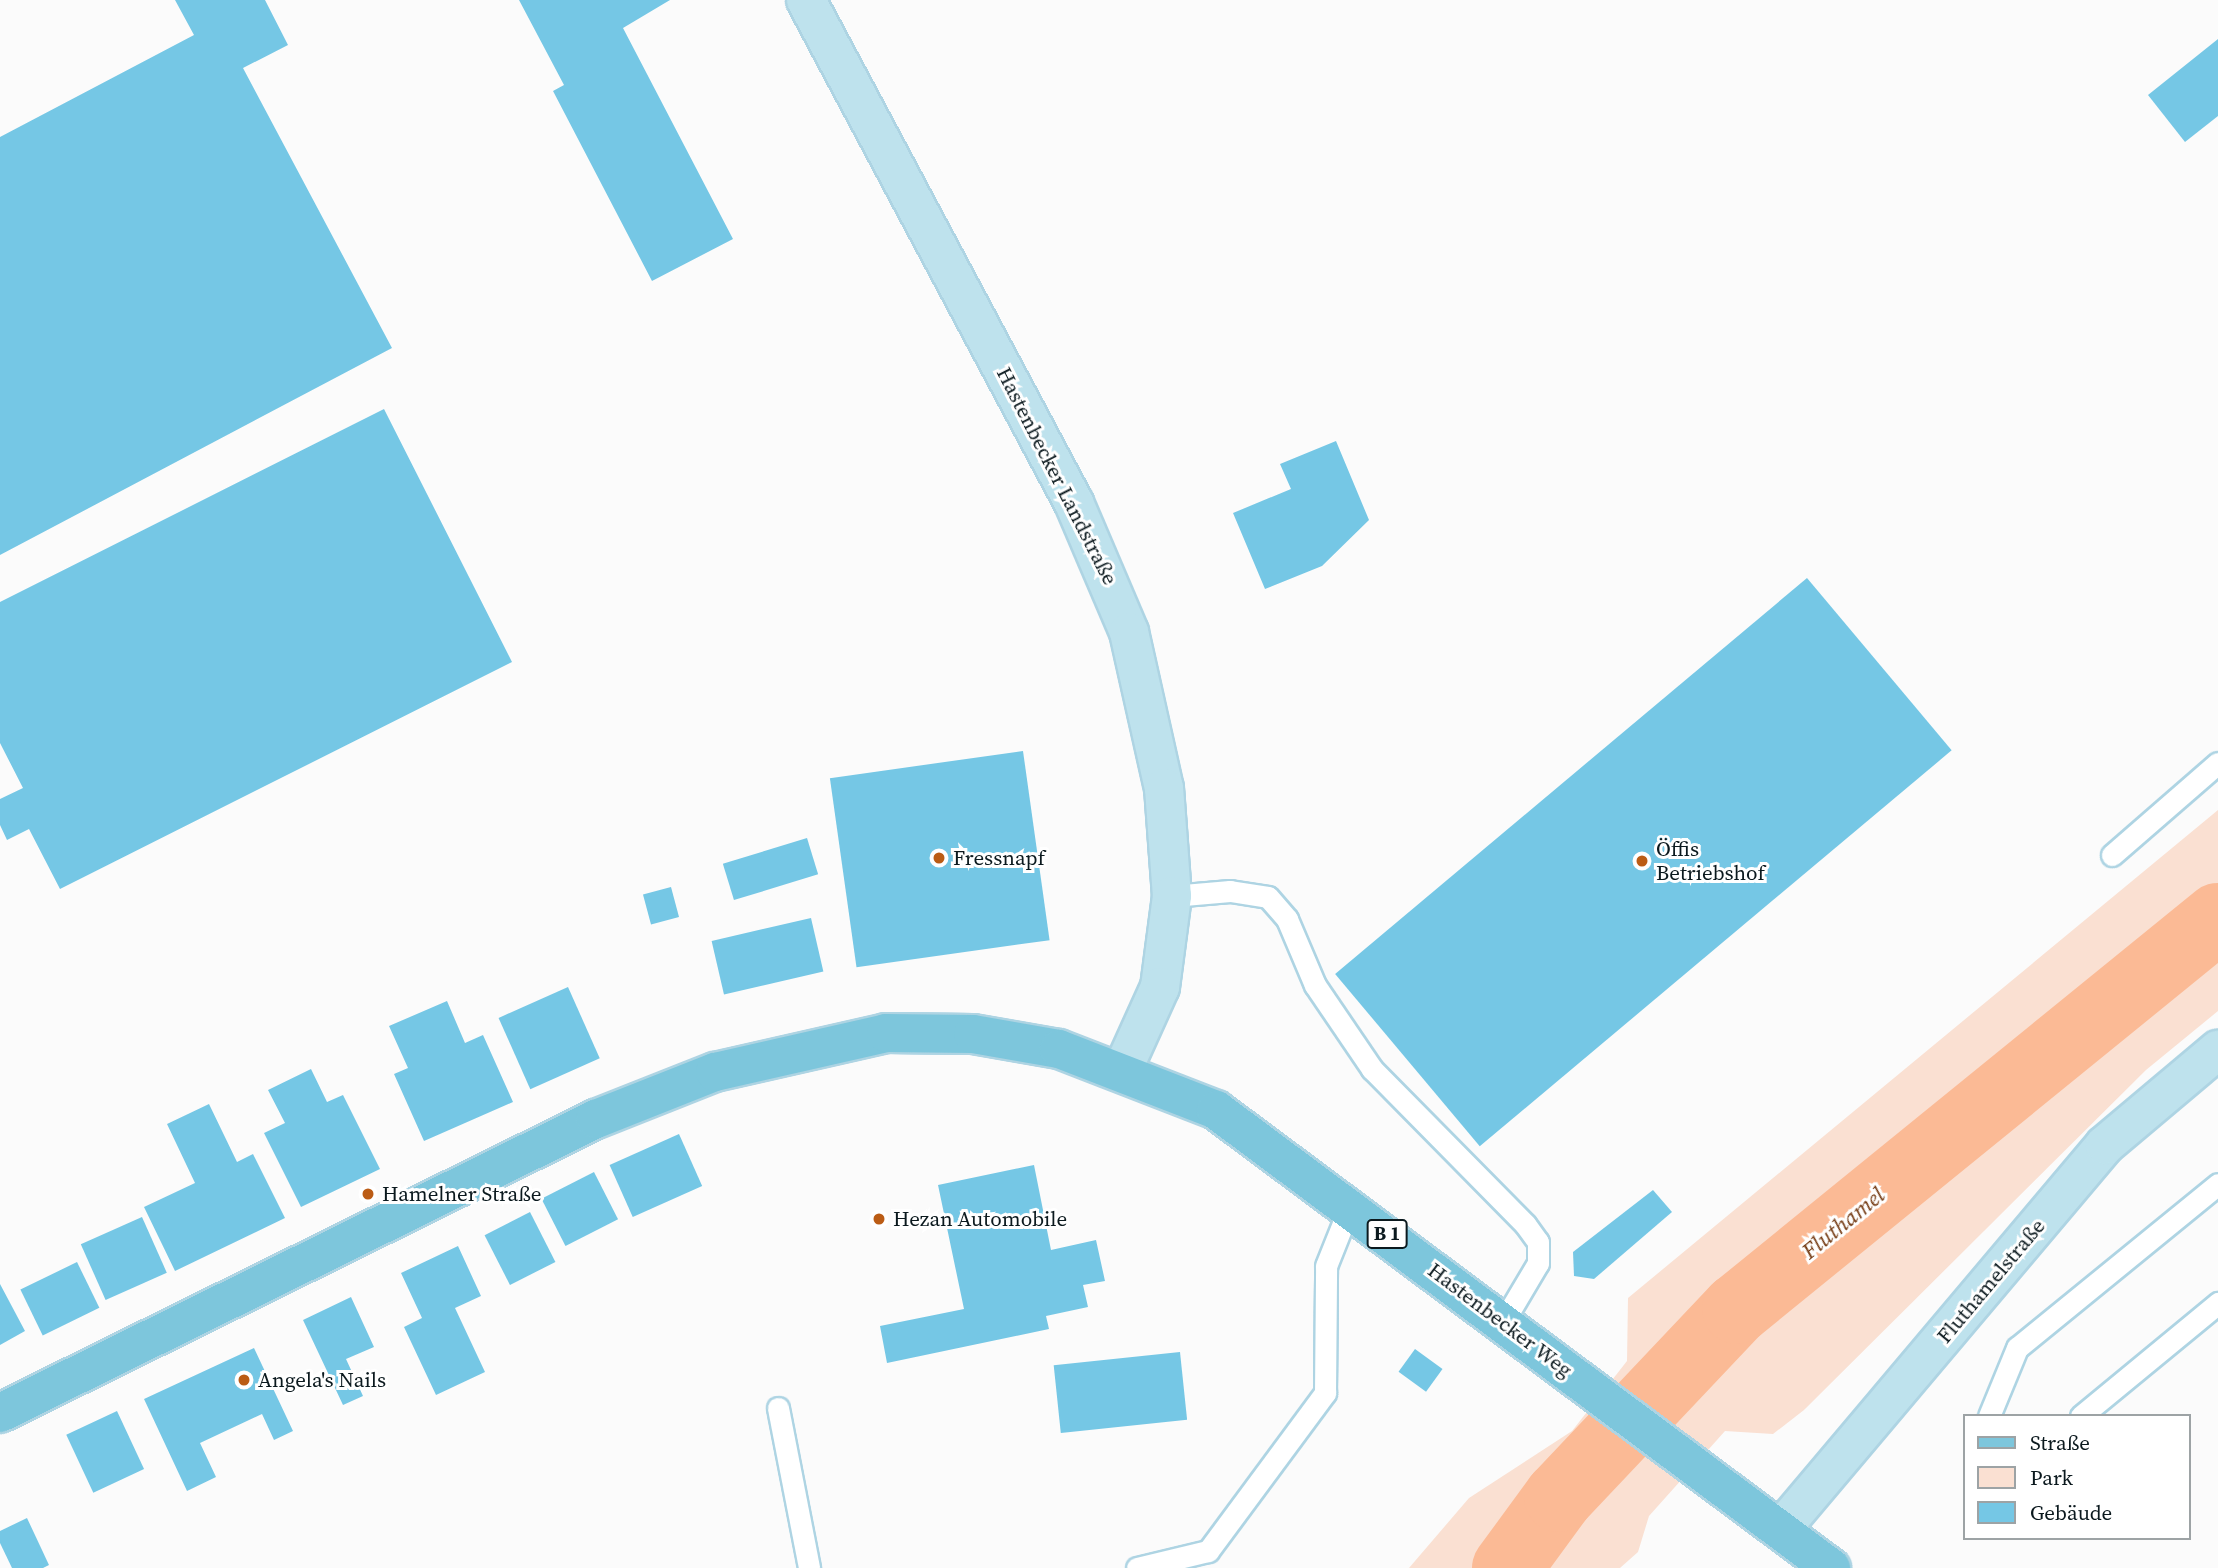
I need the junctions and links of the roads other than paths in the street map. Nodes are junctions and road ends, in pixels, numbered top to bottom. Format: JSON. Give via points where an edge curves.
{"nodes":[{"id":1,"x":806,"y":0,"type":"edge"},
{"id":2,"x":2218,"y":763,"type":"edge"},
{"id":3,"x":2112,"y":855,"type":"dead end"},
{"id":4,"x":1172,"y":897,"type":"junction"},
{"id":5,"x":2217,"y":1052,"type":"edge"},
{"id":6,"x":1123,"y":1069,"type":"junction"},
{"id":7,"x":2218,"y":1184,"type":"edge"},
{"id":8,"x":1350,"y":1206,"type":"junction"},
{"id":9,"x":2218,"y":1303,"type":"edge"},
{"id":10,"x":1503,"y":1322,"type":"junction"},
{"id":11,"x":778,"y":1408,"type":"dead end"},
{"id":12,"x":0,"y":1413,"type":"edge"},
{"id":13,"x":1990,"y":1414,"type":"edge"},
{"id":14,"x":2083,"y":1414,"type":"edge"},
{"id":15,"x":1781,"y":1529,"type":"junction"},
{"id":16,"x":809,"y":1568,"type":"edge"},
{"id":17,"x":1137,"y":1568,"type":"edge"},
{"id":18,"x":1831,"y":1568,"type":"edge"}],
"edges":[{"from":1,"to":4,"type":"main road","name":"Hastenbecker Landstraße","via":[[1106,567],[1153,727]]},
{"from":2,"to":3,"type":"lane"},
{"from":4,"to":6,"type":"main road","name":"Hastenbecker Landstraße","via":[[1160,987]]},
{"from":4,"to":10,"type":"lane","via":[[1230,891],[1268,897],[1287,919],[1315,985],[1372,1069],[1525,1224],[1538,1242],[1538,1263]]},
{"from":5,"to":15,"type":"main road","name":"Fluthamelstraße","via":[[2105,1145]]},
{"from":6,"to":8,"type":"main road","name":"Hastenbecker Weg","number":"B 1","via":[[1216,1110]]},
{"from":6,"to":12,"type":"main road","number":"B 1","via":[[1059,1049],[973,1034],[887,1034],[715,1072],[596,1119]]},
{"from":7,"to":13,"type":"lane","via":[[2017,1348]]},
{"from":8,"to":10,"type":"main road","name":"Hastenbecker Weg","number":"B 1"},
{"from":8,"to":17,"type":"lane","via":[[1326,1266],[1325,1393],[1208,1552]]},
{"from":9,"to":14,"type":"lane"},
{"from":10,"to":15,"type":"main road","name":"Hastenbecker Weg","number":"B 1"},
{"from":11,"to":16,"type":"lane"},
{"from":15,"to":18,"type":"main road","name":"Hastenbecker Weg","number":"B 1"}]}
